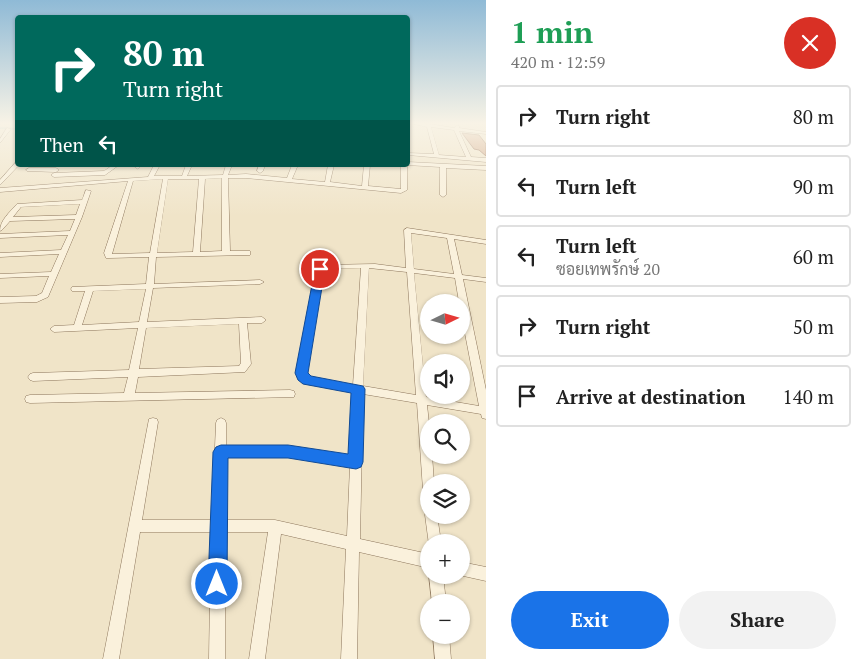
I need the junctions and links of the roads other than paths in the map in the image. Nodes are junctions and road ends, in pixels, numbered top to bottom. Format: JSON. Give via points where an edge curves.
{"nodes":[{"id":1,"x":419,"y":155,"type":"edge"},
{"id":2,"x":468,"y":155,"type":"edge"},
{"id":3,"x":437,"y":156,"type":"joint"},
{"id":4,"x":469,"y":158,"type":"junction"},
{"id":5,"x":486,"y":160,"type":"edge"},
{"id":6,"x":410,"y":164,"type":"edge"},
{"id":7,"x":15,"y":166,"type":"edge"},
{"id":8,"x":443,"y":166,"type":"junction"},
{"id":9,"x":85,"y":167,"type":"edge"},
{"id":10,"x":114,"y":167,"type":"edge"},
{"id":11,"x":156,"y":167,"type":"edge"},
{"id":12,"x":188,"y":167,"type":"edge"},
{"id":13,"x":228,"y":167,"type":"edge"},
{"id":14,"x":294,"y":167,"type":"edge"},
{"id":15,"x":331,"y":167,"type":"edge"},
{"id":16,"x":367,"y":167,"type":"edge"},
{"id":17,"x":406,"y":167,"type":"edge"},
{"id":18,"x":486,"y":168,"type":"edge"},
{"id":19,"x":29,"y":170,"type":"dead end"},
{"id":20,"x":56,"y":170,"type":"edge"},
{"id":21,"x":83,"y":174,"type":"junction"},
{"id":22,"x":225,"y":176,"type":"junction"},
{"id":23,"x":166,"y":177,"type":"junction"},
{"id":24,"x":184,"y":177,"type":"junction"},
{"id":25,"x":202,"y":177,"type":"junction"},
{"id":26,"x":150,"y":178,"type":"junction"},
{"id":27,"x":131,"y":180,"type":"junction"},
{"id":28,"x":289,"y":180,"type":"junction"},
{"id":29,"x":0,"y":183,"type":"edge"},
{"id":30,"x":327,"y":184,"type":"junction"},
{"id":31,"x":50,"y":185,"type":"junction"},
{"id":32,"x":365,"y":188,"type":"junction"},
{"id":33,"x":0,"y":190,"type":"edge"},
{"id":34,"x":88,"y":191,"type":"dead end"},
{"id":35,"x":443,"y":195,"type":"dead end"},
{"id":36,"x":84,"y":202,"type":"junction"},
{"id":37,"x":79,"y":217,"type":"junction"},
{"id":38,"x":7,"y":219,"type":"junction"},
{"id":39,"x":0,"y":229,"type":"edge"},
{"id":40,"x":71,"y":233,"type":"junction"},
{"id":41,"x":0,"y":236,"type":"edge"},
{"id":42,"x":450,"y":236,"type":"junction"},
{"id":43,"x":486,"y":242,"type":"edge"},
{"id":44,"x":63,"y":252,"type":"junction"},
{"id":45,"x":226,"y":253,"type":"junction"},
{"id":46,"x":247,"y":253,"type":"dead end"},
{"id":47,"x":153,"y":254,"type":"junction"},
{"id":48,"x":196,"y":254,"type":"junction"},
{"id":49,"x":0,"y":255,"type":"edge"},
{"id":50,"x":365,"y":266,"type":"junction"},
{"id":51,"x":410,"y":271,"type":"junction"},
{"id":52,"x":54,"y":274,"type":"junction"},
{"id":53,"x":0,"y":276,"type":"edge"},
{"id":54,"x":457,"y":277,"type":"junction"},
{"id":55,"x":486,"y":280,"type":"edge"},
{"id":56,"x":260,"y":282,"type":"dead end"},
{"id":57,"x":150,"y":286,"type":"junction"},
{"id":58,"x":90,"y":288,"type":"junction"},
{"id":59,"x":75,"y":289,"type":"dead end"},
{"id":60,"x":0,"y":300,"type":"edge"},
{"id":61,"x":243,"y":320,"type":"junction"},
{"id":62,"x":262,"y":320,"type":"dead end"},
{"id":63,"x":144,"y":324,"type":"junction"},
{"id":64,"x":77,"y":328,"type":"junction"},
{"id":65,"x":54,"y":329,"type":"dead end"},
{"id":66,"x":133,"y":373,"type":"junction"},
{"id":67,"x":33,"y":377,"type":"dead end"},
{"id":68,"x":308,"y":381,"type":"joint"},
{"id":69,"x":358,"y":389,"type":"junction"},
{"id":70,"x":290,"y":394,"type":"dead end"},
{"id":71,"x":129,"y":396,"type":"junction"},
{"id":72,"x":30,"y":399,"type":"dead end"},
{"id":73,"x":420,"y":400,"type":"joint"},
{"id":74,"x":420,"y":404,"type":"edge"},
{"id":75,"x":440,"y":404,"type":"edge"},
{"id":76,"x":486,"y":413,"type":"edge"},
{"id":77,"x":153,"y":422,"type":"dead end"},
{"id":78,"x":222,"y":423,"type":"dead end"},
{"id":79,"x":221,"y":452,"type":"junction"},
{"id":80,"x":356,"y":462,"type":"junction"},
{"id":81,"x":427,"y":474,"type":"edge"},
{"id":82,"x":135,"y":526,"type":"junction"},
{"id":83,"x":275,"y":526,"type":"junction"},
{"id":84,"x":218,"y":528,"type":"junction"},
{"id":85,"x":354,"y":543,"type":"junction"},
{"id":86,"x":420,"y":559,"type":"edge"},
{"id":87,"x":470,"y":571,"type":"edge"},
{"id":88,"x":486,"y":574,"type":"edge"},
{"id":89,"x":442,"y":644,"type":"edge"},
{"id":90,"x":111,"y":659,"type":"edge"},
{"id":91,"x":217,"y":659,"type":"edge"},
{"id":92,"x":257,"y":659,"type":"edge"},
{"id":93,"x":349,"y":659,"type":"edge"},
{"id":94,"x":443,"y":659,"type":"edge"}],
"edges":[{"from":1,"to":3,"type":"street"},
{"from":2,"to":4,"type":"street"},
{"from":3,"to":4,"type":"street"},
{"from":4,"to":5,"type":"street"},
{"from":6,"to":8,"type":"street"},
{"from":7,"to":29,"type":"street"},
{"from":8,"to":18,"type":"street"},
{"from":8,"to":35,"type":"street"},
{"from":9,"to":21,"type":"street"},
{"from":10,"to":21,"type":"street","via":[[105,173]]},
{"from":11,"to":26,"type":"street"},
{"from":12,"to":24,"type":"street"},
{"from":13,"to":22,"type":"street"},
{"from":14,"to":28,"type":"street"},
{"from":15,"to":30,"type":"street"},
{"from":16,"to":32,"type":"street"},
{"from":17,"to":32,"type":"street","via":[[403,190]]},
{"from":19,"to":20,"type":"street"},
{"from":20,"to":21,"type":"street"},
{"from":20,"to":31,"type":"street"},
{"from":22,"to":25,"type":"street"},
{"from":22,"to":28,"type":"street"},
{"from":22,"to":45,"type":"street"},
{"from":23,"to":24,"type":"street"},
{"from":23,"to":26,"type":"street"},
{"from":23,"to":47,"type":"street"},
{"from":24,"to":25,"type":"street"},
{"from":25,"to":48,"type":"street"},
{"from":26,"to":27,"type":"street"},
{"from":27,"to":31,"type":"street"},
{"from":27,"to":47,"type":"street","via":[[108,255]]},
{"from":28,"to":30,"type":"street"},
{"from":30,"to":32,"type":"street"},
{"from":31,"to":33,"type":"street"},
{"from":34,"to":36,"type":"street"},
{"from":36,"to":37,"type":"street"},
{"from":36,"to":38,"type":"street","via":[[23,204],[17,206]]},
{"from":37,"to":38,"type":"street"},
{"from":37,"to":40,"type":"street"},
{"from":38,"to":39,"type":"street"},
{"from":40,"to":41,"type":"street"},
{"from":40,"to":44,"type":"street"},
{"from":42,"to":43,"type":"street"},
{"from":42,"to":51,"type":"street","via":[[407,230]]},
{"from":42,"to":54,"type":"street"},
{"from":44,"to":49,"type":"street"},
{"from":44,"to":52,"type":"street"},
{"from":45,"to":46,"type":"street"},
{"from":45,"to":48,"type":"street"},
{"from":47,"to":48,"type":"street"},
{"from":47,"to":57,"type":"street"},
{"from":50,"to":51,"type":"street"},
{"from":50,"to":68,"type":"street","via":[[320,269],[301,373]]},
{"from":50,"to":69,"type":"street"},
{"from":51,"to":54,"type":"street"},
{"from":51,"to":73,"type":"street"},
{"from":52,"to":53,"type":"street"},
{"from":52,"to":60,"type":"street","via":[[43,297]]},
{"from":54,"to":55,"type":"street"},
{"from":54,"to":76,"type":"street"},
{"from":56,"to":57,"type":"street"},
{"from":57,"to":58,"type":"street"},
{"from":57,"to":63,"type":"street"},
{"from":58,"to":59,"type":"street"},
{"from":58,"to":64,"type":"street"},
{"from":61,"to":62,"type":"street"},
{"from":61,"to":63,"type":"street"},
{"from":61,"to":66,"type":"street","via":[[244,368]]},
{"from":63,"to":64,"type":"street"},
{"from":63,"to":66,"type":"street"},
{"from":64,"to":65,"type":"street"},
{"from":66,"to":67,"type":"street"},
{"from":66,"to":71,"type":"street"},
{"from":68,"to":69,"type":"street"},
{"from":69,"to":73,"type":"street"},
{"from":69,"to":80,"type":"street"},
{"from":70,"to":71,"type":"street"},
{"from":71,"to":72,"type":"street"},
{"from":74,"to":81,"type":"street"},
{"from":75,"to":76,"type":"street"},
{"from":77,"to":82,"type":"street"},
{"from":78,"to":79,"type":"street"},
{"from":79,"to":80,"type":"street","via":[[288,452]]},
{"from":79,"to":84,"type":"street"},
{"from":80,"to":85,"type":"street"},
{"from":82,"to":84,"type":"street"},
{"from":82,"to":90,"type":"street"},
{"from":83,"to":84,"type":"street"},
{"from":83,"to":85,"type":"street"},
{"from":83,"to":92,"type":"street"},
{"from":84,"to":91,"type":"street"},
{"from":85,"to":86,"type":"street"},
{"from":85,"to":93,"type":"street"},
{"from":87,"to":88,"type":"street"},
{"from":89,"to":94,"type":"street"}]}
